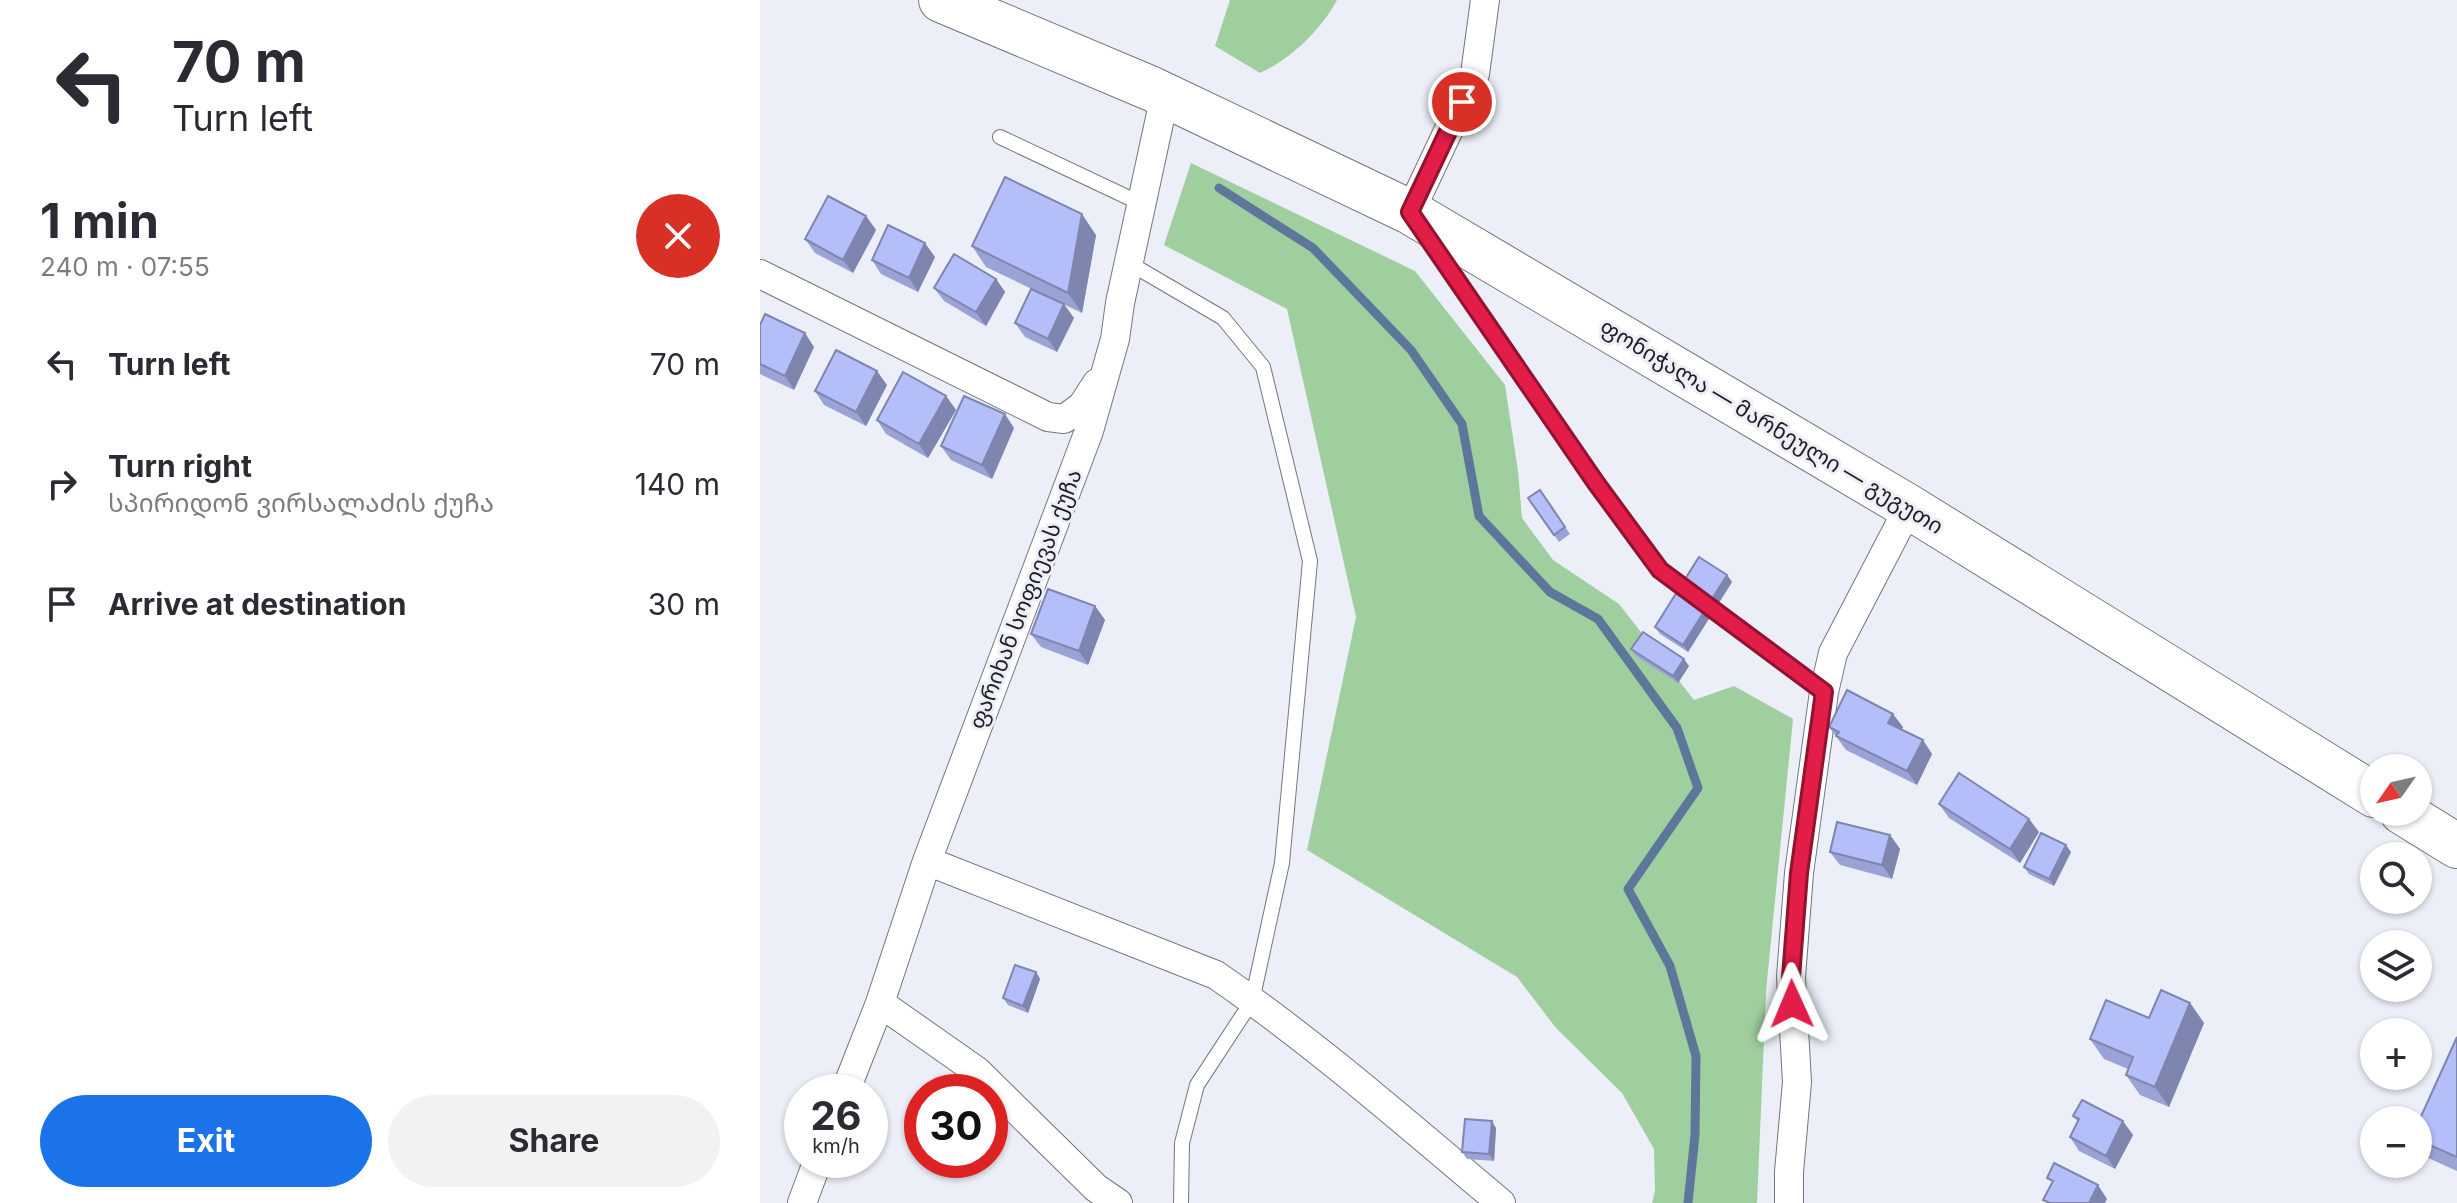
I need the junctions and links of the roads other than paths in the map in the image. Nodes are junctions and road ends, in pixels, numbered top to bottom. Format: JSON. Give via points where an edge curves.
{"nodes":[{"id":1,"x":941,"y":0,"type":"edge"},
{"id":2,"x":1021,"y":0,"type":"edge"},
{"id":3,"x":1485,"y":0,"type":"edge"},
{"id":4,"x":1159,"y":92,"type":"junction"},
{"id":5,"x":1000,"y":137,"type":"dead end"},
{"id":6,"x":1142,"y":204,"type":"junction"},
{"id":7,"x":1410,"y":212,"type":"junction"},
{"id":8,"x":1129,"y":263,"type":"junction"},
{"id":9,"x":760,"y":274,"type":"edge"},
{"id":10,"x":1104,"y":372,"type":"junction"},
{"id":11,"x":1909,"y":507,"type":"junction"},
{"id":12,"x":1824,"y":692,"type":"junction"},
{"id":13,"x":2360,"y":786,"type":"edge"},
{"id":14,"x":2425,"y":826,"type":"edge"},
{"id":15,"x":2457,"y":846,"type":"edge"},
{"id":16,"x":927,"y":861,"type":"junction"},
{"id":17,"x":1252,"y":1001,"type":"junction"},
{"id":18,"x":880,"y":1003,"type":"junction"},
{"id":19,"x":852,"y":1074,"type":"edge"},
{"id":20,"x":811,"y":1178,"type":"edge"},
{"id":21,"x":802,"y":1203,"type":"edge"},
{"id":22,"x":1118,"y":1203,"type":"edge"},
{"id":23,"x":1181,"y":1203,"type":"edge"},
{"id":24,"x":1501,"y":1203,"type":"edge"},
{"id":25,"x":1789,"y":1203,"type":"edge"}],
"edges":[{"from":1,"to":4,"type":"highway"},
{"from":2,"to":4,"type":"highway"},
{"from":3,"to":7,"type":"street","via":[[1475,74]]},
{"from":4,"to":6,"type":"street","name":"ფარიხან სოფიევას ქუჩა"},
{"from":4,"to":7,"type":"highway","name":"ფონიჭალა — მარნეული — გუგუთი"},
{"from":5,"to":6,"type":"lane"},
{"from":6,"to":8,"type":"street","name":"ფარიხან სოფიევას ქუჩა"},
{"from":7,"to":11,"type":"highway","name":"ფონიჭალა — მარნეული — გუგუთი"},
{"from":7,"to":12,"type":"lane","via":[[1660,570]]},
{"from":8,"to":10,"type":"street","name":"ფარიხან სოფიევას ქუჩა"},
{"from":8,"to":17,"type":"lane","via":[[1223,318],[1263,367],[1310,561],[1282,863]]},
{"from":9,"to":10,"type":"street","via":[[1048,417],[1064,419],[1082,406]]},
{"from":10,"to":16,"type":"street","name":"ფარიხან სოფიევას ქუჩა","via":[[1089,431]]},
{"from":11,"to":12,"type":"street","via":[[1833,653]]},
{"from":11,"to":13,"type":"highway","name":"ფონიჭალა — მარნეული — გუგუთი"},
{"from":12,"to":25,"type":"street","via":[[1799,873],[1791,977],[1797,1082]]},
{"from":14,"to":15,"type":"highway"},
{"from":16,"to":17,"type":"street","via":[[1216,975]]},
{"from":16,"to":18,"type":"street","name":"ფარიხან სოფიევას ქუჩა"},
{"from":17,"to":23,"type":"lane","via":[[1197,1085],[1182,1143]]},
{"from":17,"to":24,"type":"street"},
{"from":18,"to":19,"type":"street","name":"ფარიხან სოფიევას ქუჩა"},
{"from":18,"to":22,"type":"street","via":[[977,1071],[1096,1188]]},
{"from":20,"to":21,"type":"street"}]}
